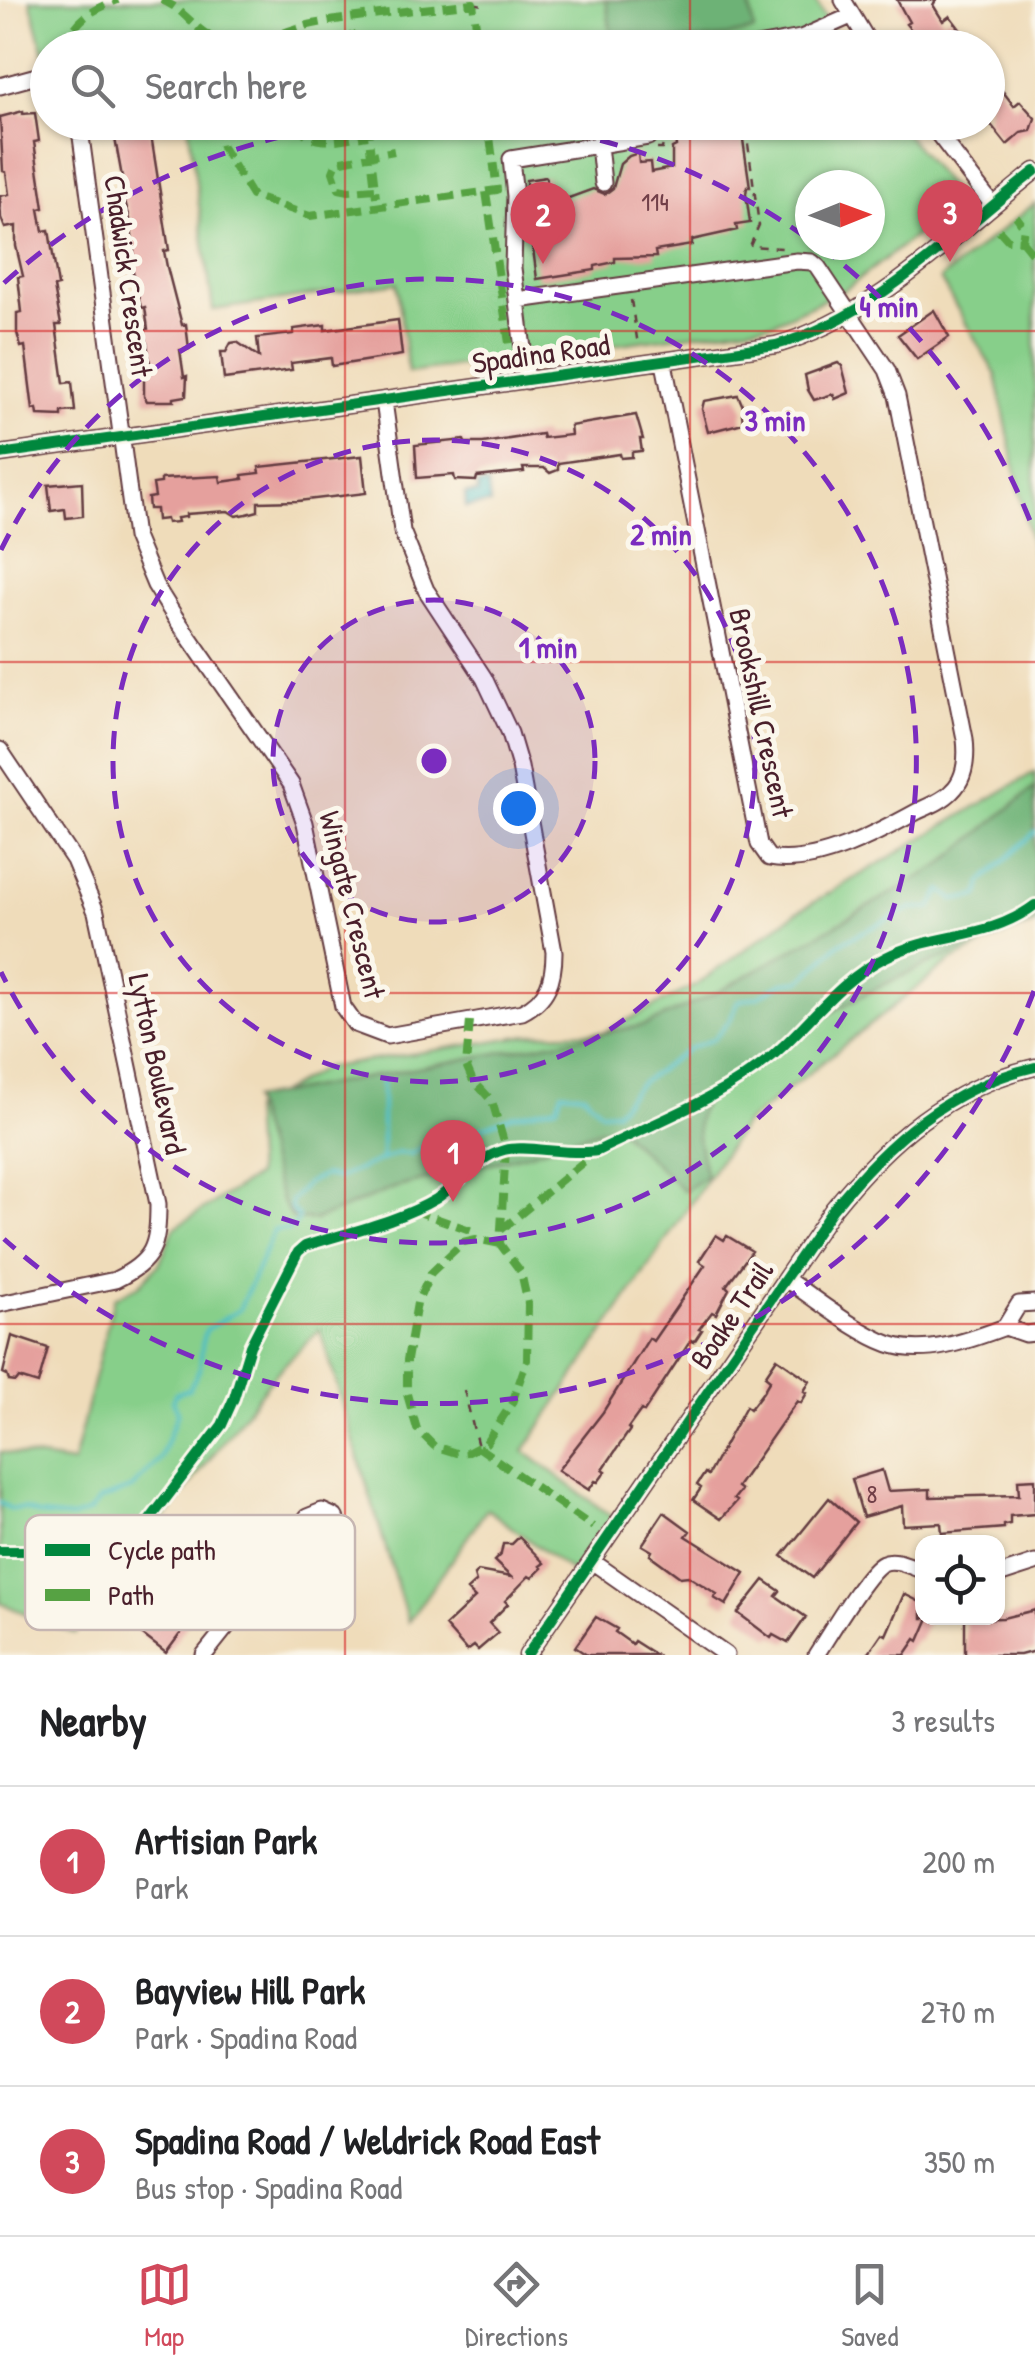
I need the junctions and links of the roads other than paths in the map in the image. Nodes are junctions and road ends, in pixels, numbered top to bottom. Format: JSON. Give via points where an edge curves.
{"nodes":[{"id":1,"x":843,"y":0,"type":"edge"},
{"id":2,"x":851,"y":16,"type":"junction"},
{"id":3,"x":819,"y":30,"type":"edge"},
{"id":4,"x":860,"y":30,"type":"edge"},
{"id":5,"x":30,"y":78,"type":"edge"},
{"id":6,"x":0,"y":86,"type":"edge"},
{"id":7,"x":81,"y":140,"type":"edge"},
{"id":8,"x":634,"y":140,"type":"edge"},
{"id":9,"x":942,"y":140,"type":"edge"},
{"id":10,"x":598,"y":145,"type":"junction"},
{"id":11,"x":1035,"y":171,"type":"edge"},
{"id":12,"x":602,"y":183,"type":"dead end"},
{"id":13,"x":992,"y":204,"type":"junction"},
{"id":14,"x":518,"y":300,"type":"junction"},
{"id":15,"x":849,"y":315,"type":"junction"},
{"id":16,"x":664,"y":363,"type":"junction"},
{"id":17,"x":527,"y":382,"type":"junction"},
{"id":18,"x":384,"y":401,"type":"junction"},
{"id":19,"x":123,"y":436,"type":"junction"},
{"id":20,"x":0,"y":454,"type":"edge"},
{"id":21,"x":0,"y":750,"type":"edge"},
{"id":22,"x":1035,"y":1068,"type":"edge"},
{"id":23,"x":787,"y":1280,"type":"junction"},
{"id":24,"x":1035,"y":1303,"type":"edge"},
{"id":25,"x":0,"y":1304,"type":"edge"},
{"id":26,"x":1005,"y":1327,"type":"junction"},
{"id":27,"x":1035,"y":1333,"type":"edge"},
{"id":28,"x":593,"y":1562,"type":"junction"},
{"id":29,"x":1035,"y":1563,"type":"edge"},
{"id":30,"x":915,"y":1568,"type":"edge"},
{"id":31,"x":1005,"y":1573,"type":"edge"},
{"id":32,"x":224,"y":1630,"type":"edge"},
{"id":33,"x":204,"y":1655,"type":"edge"},
{"id":34,"x":527,"y":1655,"type":"edge"},
{"id":35,"x":726,"y":1655,"type":"edge"},
{"id":36,"x":816,"y":1655,"type":"edge"}],
"edges":[{"from":1,"to":2,"type":"street"},
{"from":2,"to":3,"type":"street"},
{"from":2,"to":4,"type":"street"},
{"from":5,"to":6,"type":"street"},
{"from":7,"to":19,"type":"street","name":"Chadwick Crescent"},
{"from":8,"to":10,"type":"street"},
{"from":9,"to":13,"type":"street"},
{"from":10,"to":12,"type":"street"},
{"from":10,"to":14,"type":"street","via":[[511,160]]},
{"from":11,"to":13,"type":"street","name":"Spadina Road"},
{"from":13,"to":15,"type":"street","name":"Spadina Road"},
{"from":14,"to":15,"type":"street","name":"Brookshill Crescent","via":[[805,260],[818,267]]},
{"from":14,"to":17,"type":"street"},
{"from":15,"to":16,"type":"street","name":"Spadina Road","via":[[776,345]]},
{"from":15,"to":16,"type":"street","name":"Brookshill Crescent","via":[[897,396],[966,756],[952,792],[834,850],[779,860],[759,844]]},
{"from":16,"to":17,"type":"street","name":"Spadina Road"},
{"from":17,"to":18,"type":"street","name":"Spadina Road"},
{"from":18,"to":19,"type":"street","name":"Spadina Road"},
{"from":18,"to":19,"type":"street","name":"Wingate Crescent","via":[[402,531],[426,590],[484,678],[510,732],[554,952],[554,974],[534,1006],[387,1036],[355,1024],[343,1008],[305,822],[291,784],[143,561]]},
{"from":19,"to":20,"type":"street","name":"Spadina Road"},
{"from":21,"to":25,"type":"street","name":"Lytton Boulevard","via":[[74,860],[96,912],[158,1226],[146,1262],[116,1280]]},
{"from":22,"to":23,"type":"street","name":"Boake Trail","via":[[982,1085],[905,1131],[833,1209]]},
{"from":23,"to":26,"type":"street","via":[[889,1344],[943,1346]]},
{"from":23,"to":28,"type":"street","name":"Boake Trail"},
{"from":24,"to":26,"type":"street","via":[[1019,1304]]},
{"from":26,"to":27,"type":"street"},
{"from":28,"to":34,"type":"street","name":"Boake Trail"},
{"from":28,"to":35,"type":"street"},
{"from":29,"to":31,"type":"street"},
{"from":30,"to":36,"type":"street","via":[[882,1563]]},
{"from":32,"to":33,"type":"street"}]}
